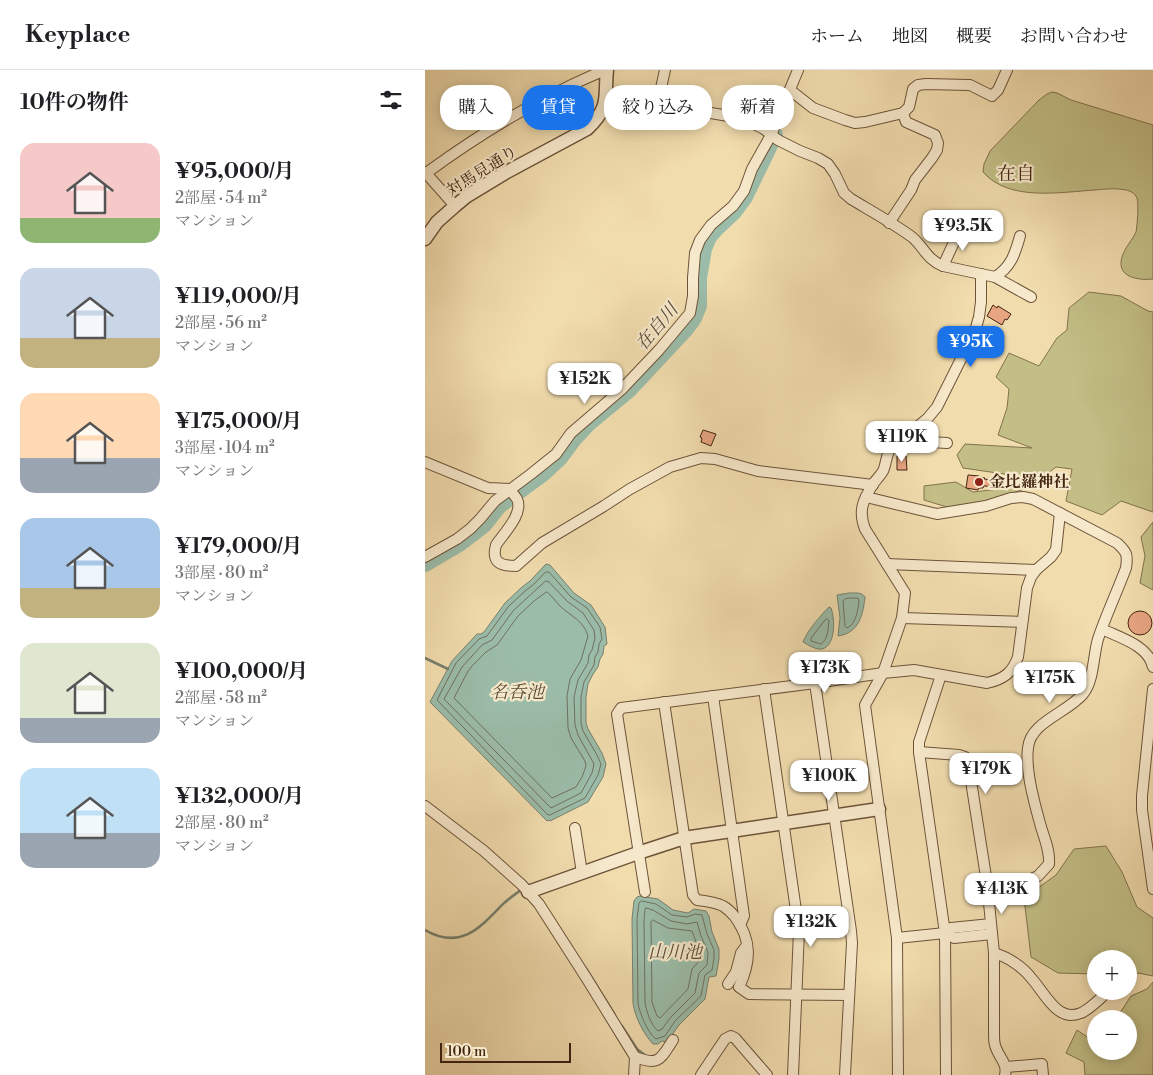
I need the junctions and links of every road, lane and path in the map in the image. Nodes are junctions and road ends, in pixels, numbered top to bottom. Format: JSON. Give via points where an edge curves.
{"nodes":[{"id":1,"x":606,"y":70,"type":"edge"},
{"id":2,"x":665,"y":70,"type":"edge"},
{"id":3,"x":798,"y":70,"type":"edge"},
{"id":4,"x":1007,"y":70,"type":"edge"},
{"id":5,"x":662,"y":85,"type":"edge"},
{"id":6,"x":792,"y":85,"type":"edge"},
{"id":7,"x":794,"y":93,"type":"edge"},
{"id":8,"x":602,"y":112,"type":"joint"},
{"id":9,"x":712,"y":113,"type":"edge"},
{"id":10,"x":903,"y":113,"type":"junction"},
{"id":11,"x":773,"y":130,"type":"edge"},
{"id":12,"x":771,"y":135,"type":"junction"},
{"id":13,"x":425,"y":173,"type":"edge"},
{"id":14,"x":455,"y":206,"type":"junction"},
{"id":15,"x":889,"y":223,"type":"junction"},
{"id":16,"x":961,"y":227,"type":"dead end"},
{"id":17,"x":1020,"y":236,"type":"dead end"},
{"id":18,"x":425,"y":239,"type":"edge"},
{"id":19,"x":943,"y":266,"type":"junction"},
{"id":20,"x":981,"y":274,"type":"junction"},
{"id":21,"x":995,"y":276,"type":"junction"},
{"id":22,"x":1031,"y":297,"type":"dead end"},
{"id":23,"x":904,"y":438,"type":"junction"},
{"id":24,"x":947,"y":443,"type":"dead end"},
{"id":25,"x":425,"y":462,"type":"edge"},
{"id":26,"x":873,"y":485,"type":"junction"},
{"id":27,"x":510,"y":489,"type":"junction"},
{"id":28,"x":866,"y":497,"type":"junction"},
{"id":29,"x":1060,"y":513,"type":"junction"},
{"id":30,"x":425,"y":557,"type":"edge"},
{"id":31,"x":887,"y":564,"type":"junction"},
{"id":32,"x":1036,"y":570,"type":"junction"},
{"id":33,"x":902,"y":618,"type":"junction"},
{"id":34,"x":1022,"y":622,"type":"junction"},
{"id":35,"x":1102,"y":629,"type":"junction"},
{"id":36,"x":1153,"y":667,"type":"edge"},
{"id":37,"x":883,"y":673,"type":"junction"},
{"id":38,"x":941,"y":675,"type":"junction"},
{"id":39,"x":815,"y":683,"type":"junction"},
{"id":40,"x":764,"y":689,"type":"junction"},
{"id":41,"x":1153,"y":689,"type":"edge"},
{"id":42,"x":713,"y":696,"type":"junction"},
{"id":43,"x":665,"y":702,"type":"junction"},
{"id":44,"x":919,"y":752,"type":"junction"},
{"id":45,"x":425,"y":806,"type":"edge"},
{"id":46,"x":879,"y":809,"type":"junction"},
{"id":47,"x":834,"y":816,"type":"junction"},
{"id":48,"x":783,"y":823,"type":"junction"},
{"id":49,"x":575,"y":828,"type":"dead end"},
{"id":50,"x":732,"y":830,"type":"junction"},
{"id":51,"x":684,"y":838,"type":"junction"},
{"id":52,"x":638,"y":853,"type":"junction"},
{"id":53,"x":582,"y":873,"type":"junction"},
{"id":54,"x":1153,"y":889,"type":"edge"},
{"id":55,"x":528,"y":892,"type":"junction"},
{"id":56,"x":645,"y":892,"type":"dead end"},
{"id":57,"x":988,"y":899,"type":"junction"},
{"id":58,"x":740,"y":925,"type":"junction"},
{"id":59,"x":991,"y":929,"type":"junction"},
{"id":60,"x":945,"y":933,"type":"junction"},
{"id":61,"x":897,"y":938,"type":"junction"},
{"id":62,"x":747,"y":945,"type":"junction"},
{"id":63,"x":994,"y":953,"type":"junction"},
{"id":64,"x":728,"y":984,"type":"dead end"},
{"id":65,"x":796,"y":994,"type":"junction"},
{"id":66,"x":849,"y":996,"type":"junction"},
{"id":67,"x":1098,"y":1000,"type":"edge"},
{"id":68,"x":673,"y":1040,"type":"dead end"},
{"id":69,"x":635,"y":1057,"type":"junction"},
{"id":70,"x":1005,"y":1071,"type":"edge"},
{"id":71,"x":634,"y":1075,"type":"edge"},
{"id":72,"x":701,"y":1075,"type":"edge"},
{"id":73,"x":767,"y":1075,"type":"edge"},
{"id":74,"x":793,"y":1075,"type":"edge"},
{"id":75,"x":845,"y":1075,"type":"edge"},
{"id":76,"x":898,"y":1075,"type":"edge"},
{"id":77,"x":945,"y":1075,"type":"edge"},
{"id":78,"x":1043,"y":1075,"type":"edge"}],
"edges":[{"from":1,"to":8,"type":"street"},
{"from":1,"to":13,"type":"street","via":[[509,119]]},
{"from":2,"to":5,"type":"street"},
{"from":3,"to":6,"type":"street"},
{"from":4,"to":10,"type":"street","via":[[992,96],[970,85],[918,85],[913,89],[909,107]]},
{"from":7,"to":10,"type":"street","via":[[813,108],[855,122]]},
{"from":8,"to":14,"type":"street","name":"対馬見通り","via":[[587,129],[481,187]]},
{"from":9,"to":12,"type":"street","via":[[750,122]]},
{"from":10,"to":15,"type":"street","via":[[906,122],[935,135],[938,143],[937,150]]},
{"from":11,"to":12,"type":"street"},
{"from":12,"to":15,"type":"street","via":[[828,164],[844,193]]},
{"from":12,"to":27,"type":"street","via":[[744,191],[700,240],[695,253],[690,312],[621,390],[571,433],[555,454]]},
{"from":13,"to":14,"type":"street"},
{"from":14,"to":18,"type":"street","name":"対馬見通り","via":[[437,222]]},
{"from":15,"to":19,"type":"street","via":[[914,239],[931,260]]},
{"from":16,"to":19,"type":"street"},
{"from":17,"to":21,"type":"street","via":[[1010,263]]},
{"from":19,"to":20,"type":"street"},
{"from":20,"to":21,"type":"street"},
{"from":20,"to":23,"type":"street","via":[[981,302],[975,331],[937,407]]},
{"from":21,"to":22,"type":"street"},
{"from":23,"to":24,"type":"street"},
{"from":23,"to":26,"type":"street","via":[[890,449],[883,470]]},
{"from":25,"to":27,"type":"street","via":[[487,488]]},
{"from":26,"to":27,"type":"street","via":[[758,471],[701,458],[670,467],[630,489],[542,543],[516,566],[506,566],[497,561],[494,551],[517,514],[518,500]]},
{"from":26,"to":28,"type":"street"},
{"from":27,"to":30,"type":"street","via":[[495,500],[470,529]]},
{"from":28,"to":29,"type":"street","via":[[937,514],[1023,497]]},
{"from":28,"to":31,"type":"street","via":[[861,508],[862,520]]},
{"from":29,"to":32,"type":"street","via":[[1056,550]]},
{"from":29,"to":35,"type":"street","via":[[1117,543],[1126,552],[1126,568]]},
{"from":31,"to":32,"type":"street"},
{"from":31,"to":33,"type":"street","via":[[905,593]]},
{"from":32,"to":34,"type":"street","via":[[1027,588]]},
{"from":33,"to":34,"type":"street"},
{"from":33,"to":37,"type":"street"},
{"from":34,"to":38,"type":"street","via":[[1014,667],[998,680],[987,682]]},
{"from":35,"to":36,"type":"street","via":[[1144,651]]},
{"from":35,"to":57,"type":"street","via":[[1087,688],[1029,739],[1030,781],[1048,847],[1049,864],[1038,876]]},
{"from":37,"to":38,"type":"street","via":[[914,670]]},
{"from":37,"to":39,"type":"street"},
{"from":37,"to":46,"type":"street","via":[[865,705]]},
{"from":38,"to":44,"type":"street","via":[[919,742]]},
{"from":39,"to":40,"type":"street"},
{"from":39,"to":47,"type":"street"},
{"from":40,"to":42,"type":"street"},
{"from":40,"to":48,"type":"street"},
{"from":41,"to":54,"type":"street","via":[[1142,796]]},
{"from":42,"to":43,"type":"street"},
{"from":42,"to":50,"type":"street"},
{"from":43,"to":51,"type":"street"},
{"from":43,"to":52,"type":"street","via":[[621,708],[617,714]]},
{"from":44,"to":57,"type":"street","via":[[965,756],[968,762]]},
{"from":44,"to":60,"type":"street"},
{"from":45,"to":55,"type":"street","via":[[484,851]]},
{"from":46,"to":47,"type":"street"},
{"from":46,"to":61,"type":"street"},
{"from":47,"to":48,"type":"street"},
{"from":47,"to":66,"type":"street","via":[[851,931]]},
{"from":48,"to":50,"type":"street"},
{"from":48,"to":65,"type":"street","via":[[799,931]]},
{"from":49,"to":53,"type":"street"},
{"from":50,"to":51,"type":"street"},
{"from":50,"to":58,"type":"street","via":[[744,916]]},
{"from":51,"to":52,"type":"street"},
{"from":51,"to":58,"type":"street","via":[[693,896],[725,907]]},
{"from":52,"to":53,"type":"street"},
{"from":52,"to":56,"type":"street"},
{"from":53,"to":55,"type":"street"},
{"from":55,"to":69,"type":"street","via":[[558,933]]},
{"from":57,"to":59,"type":"street"},
{"from":58,"to":62,"type":"street"},
{"from":59,"to":60,"type":"street","via":[[954,938]]},
{"from":59,"to":63,"type":"street"},
{"from":60,"to":61,"type":"street"},
{"from":60,"to":77,"type":"street"},
{"from":61,"to":76,"type":"street"},
{"from":62,"to":64,"type":"street"},
{"from":62,"to":65,"type":"street","via":[[745,975],[739,987],[749,994]]},
{"from":63,"to":67,"type":"street","via":[[1014,962],[1031,977],[1061,1013],[1083,1012]]},
{"from":63,"to":70,"type":"street","via":[[995,1047]]},
{"from":65,"to":66,"type":"street"},
{"from":65,"to":74,"type":"street"},
{"from":66,"to":75,"type":"street"},
{"from":68,"to":69,"type":"street","via":[[659,1060],[653,1062]]},
{"from":69,"to":71,"type":"street"},
{"from":70,"to":78,"type":"street","via":[[1042,1064]]},
{"from":72,"to":73,"type":"street","via":[[725,1039],[731,1036]]}]}
